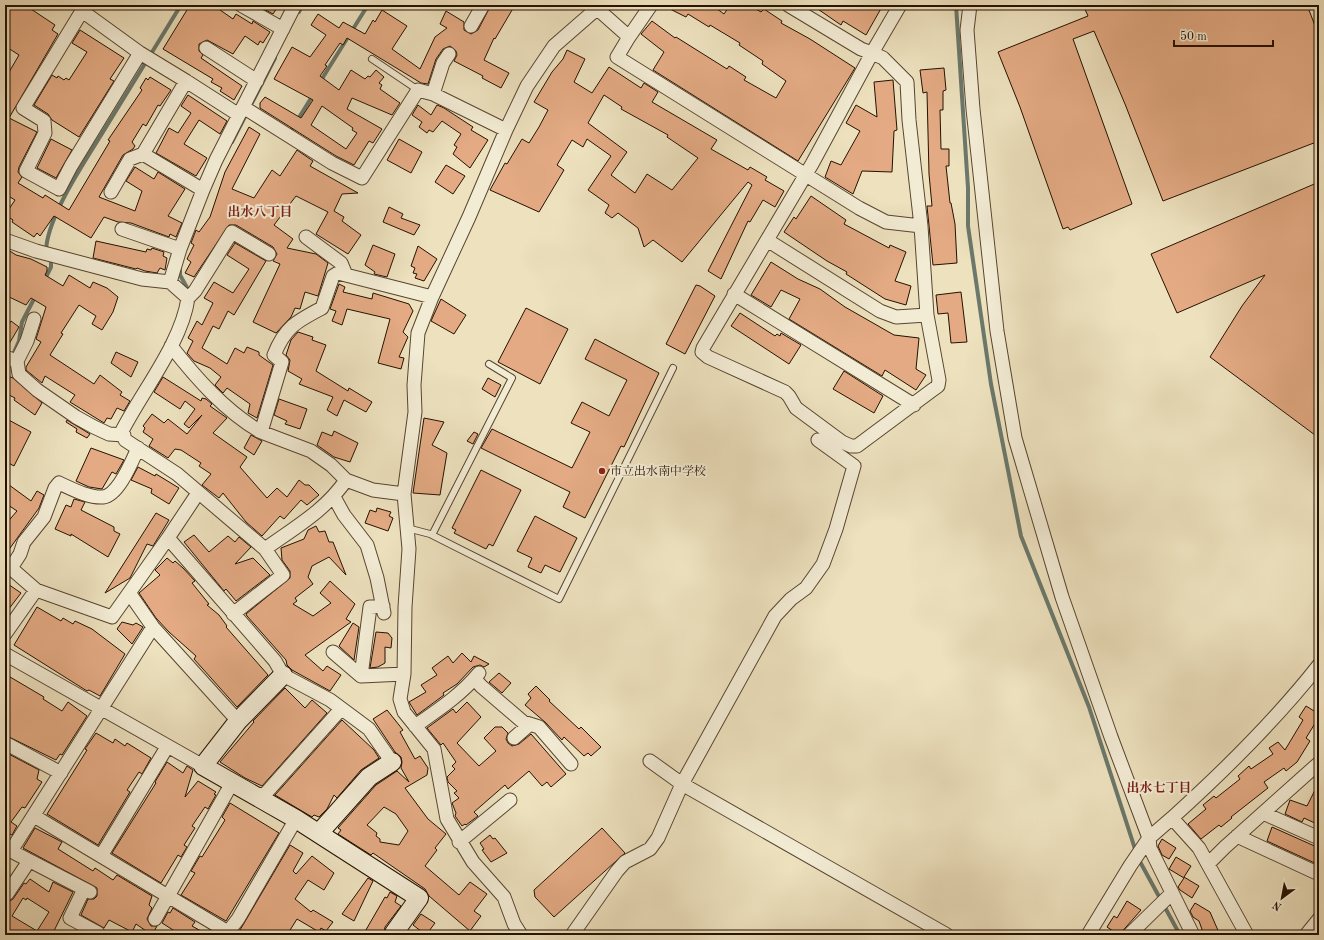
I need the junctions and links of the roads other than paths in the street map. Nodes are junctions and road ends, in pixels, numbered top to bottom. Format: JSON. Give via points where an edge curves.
{"nodes":[{"id":1,"x":241,"y":5,"type":"edge"},
{"id":2,"x":295,"y":5,"type":"edge"},
{"id":3,"x":483,"y":5,"type":"edge"},
{"id":4,"x":651,"y":5,"type":"edge"},
{"id":5,"x":788,"y":5,"type":"edge"},
{"id":6,"x":900,"y":5,"type":"edge"},
{"id":7,"x":970,"y":5,"type":"edge"},
{"id":8,"x":597,"y":6,"type":"edge"},
{"id":9,"x":471,"y":26,"type":"dead end"},
{"id":10,"x":283,"y":30,"type":"junction"},
{"id":11,"x":629,"y":37,"type":"junction"},
{"id":12,"x":206,"y":48,"type":"dead end"},
{"id":13,"x":140,"y":53,"type":"junction"},
{"id":14,"x":872,"y":53,"type":"junction"},
{"id":15,"x":449,"y":54,"type":"dead end"},
{"id":16,"x":372,"y":59,"type":"dead end"},
{"id":17,"x":186,"y":81,"type":"junction"},
{"id":18,"x":257,"y":81,"type":"junction"},
{"id":19,"x":418,"y":90,"type":"junction"},
{"id":20,"x":433,"y":94,"type":"junction"},
{"id":21,"x":241,"y":111,"type":"junction"},
{"id":22,"x":506,"y":130,"type":"junction"},
{"id":23,"x":143,"y":154,"type":"junction"},
{"id":24,"x":806,"y":174,"type":"junction"},
{"id":25,"x":203,"y":190,"type":"junction"},
{"id":26,"x":111,"y":192,"type":"dead end"},
{"id":27,"x":921,"y":226,"type":"junction"},
{"id":28,"x":122,"y":230,"type":"dead end"},
{"id":29,"x":306,"y":237,"type":"dead end"},
{"id":30,"x":5,"y":240,"type":"edge"},
{"id":31,"x":767,"y":240,"type":"junction"},
{"id":32,"x":180,"y":249,"type":"junction"},
{"id":33,"x":269,"y":254,"type":"dead end"},
{"id":34,"x":346,"y":275,"type":"junction"},
{"id":35,"x":170,"y":282,"type":"junction"},
{"id":36,"x":734,"y":294,"type":"junction"},
{"id":37,"x":432,"y":297,"type":"junction"},
{"id":38,"x":188,"y":298,"type":"junction"},
{"id":39,"x":927,"y":315,"type":"junction"},
{"id":40,"x":34,"y":319,"type":"dead end"},
{"id":41,"x":171,"y":346,"type":"junction"},
{"id":42,"x":11,"y":359,"type":"edge"},
{"id":43,"x":489,"y":364,"type":"dead end"},
{"id":44,"x":673,"y":368,"type":"dead end"},
{"id":45,"x":914,"y":405,"type":"junction"},
{"id":46,"x":261,"y":432,"type":"junction"},
{"id":47,"x":124,"y":435,"type":"junction"},
{"id":48,"x":818,"y":440,"type":"dead end"},
{"id":49,"x":138,"y":448,"type":"junction"},
{"id":50,"x":346,"y":480,"type":"junction"},
{"id":51,"x":198,"y":493,"type":"junction"},
{"id":52,"x":404,"y":494,"type":"junction"},
{"id":53,"x":334,"y":497,"type":"junction"},
{"id":54,"x":407,"y":528,"type":"junction"},
{"id":55,"x":432,"y":535,"type":"junction"},
{"id":56,"x":168,"y":538,"type":"junction"},
{"id":57,"x":265,"y":548,"type":"junction"},
{"id":58,"x":8,"y":565,"type":"edge"},
{"id":59,"x":36,"y":590,"type":"junction"},
{"id":60,"x":130,"y":594,"type":"junction"},
{"id":61,"x":233,"y":614,"type":"junction"},
{"id":62,"x":153,"y":627,"type":"junction"},
{"id":63,"x":5,"y":634,"type":"edge"},
{"id":64,"x":333,"y":652,"type":"dead end"},
{"id":65,"x":5,"y":654,"type":"edge"},
{"id":66,"x":1319,"y":665,"type":"edge"},
{"id":67,"x":404,"y":674,"type":"junction"},
{"id":68,"x":283,"y":675,"type":"junction"},
{"id":69,"x":361,"y":676,"type":"junction"},
{"id":70,"x":102,"y":708,"type":"junction"},
{"id":71,"x":341,"y":709,"type":"junction"},
{"id":72,"x":238,"y":721,"type":"junction"},
{"id":73,"x":530,"y":724,"type":"junction"},
{"id":74,"x":415,"y":726,"type":"junction"},
{"id":75,"x":514,"y":738,"type":"dead end"},
{"id":76,"x":5,"y":742,"type":"edge"},
{"id":77,"x":167,"y":747,"type":"junction"},
{"id":78,"x":392,"y":762,"type":"joint"},
{"id":79,"x":650,"y":762,"type":"dead end"},
{"id":80,"x":1319,"y":763,"type":"edge"},
{"id":81,"x":571,"y":764,"type":"dead end"},
{"id":82,"x":203,"y":766,"type":"junction"},
{"id":83,"x":61,"y":773,"type":"junction"},
{"id":84,"x":232,"y":783,"type":"junction"},
{"id":85,"x":682,"y":784,"type":"junction"},
{"id":86,"x":256,"y":796,"type":"junction"},
{"id":87,"x":510,"y":800,"type":"dead end"},
{"id":88,"x":1263,"y":813,"type":"junction"},
{"id":89,"x":34,"y":816,"type":"junction"},
{"id":90,"x":1172,"y":818,"type":"junction"},
{"id":91,"x":296,"y":819,"type":"junction"},
{"id":92,"x":319,"y":833,"type":"junction"},
{"id":93,"x":1237,"y":836,"type":"junction"},
{"id":94,"x":1149,"y":838,"type":"junction"},
{"id":95,"x":1319,"y":838,"type":"edge"},
{"id":96,"x":459,"y":842,"type":"junction"},
{"id":97,"x":101,"y":856,"type":"junction"},
{"id":98,"x":29,"y":861,"type":"junction"},
{"id":99,"x":1208,"y":864,"type":"junction"},
{"id":100,"x":1319,"y":874,"type":"edge"},
{"id":101,"x":1172,"y":893,"type":"junction"},
{"id":102,"x":7,"y":894,"type":"dead end"},
{"id":103,"x":168,"y":897,"type":"junction"},
{"id":104,"x":155,"y":919,"type":"dead end"},
{"id":105,"x":1319,"y":919,"type":"edge"},
{"id":106,"x":401,"y":930,"type":"dead end"},
{"id":107,"x":98,"y":933,"type":"dead end"},
{"id":108,"x":521,"y":935,"type":"edge"},
{"id":109,"x":572,"y":935,"type":"edge"},
{"id":110,"x":947,"y":935,"type":"edge"},
{"id":111,"x":1088,"y":935,"type":"edge"},
{"id":112,"x":1129,"y":935,"type":"edge"},
{"id":113,"x":1194,"y":935,"type":"edge"},
{"id":114,"x":1247,"y":935,"type":"edge"},
{"id":115,"x":1306,"y":935,"type":"edge"}],
"edges":[{"from":1,"to":10,"type":"street"},
{"from":2,"to":10,"type":"street"},
{"from":3,"to":9,"type":"street"},
{"from":4,"to":11,"type":"street"},
{"from":5,"to":14,"type":"street"},
{"from":6,"to":14,"type":"street"},
{"from":7,"to":94,"type":"street","via":[[967,30],[973,109],[997,331],[1015,438],[1062,597]]},
{"from":8,"to":11,"type":"street"},
{"from":8,"to":22,"type":"street","via":[[550,52],[527,86]]},
{"from":10,"to":18,"type":"street"},
{"from":11,"to":24,"type":"street","via":[[617,58]]},
{"from":12,"to":18,"type":"street"},
{"from":13,"to":13,"type":"street","via":[[82,11],[23,108],[44,121],[45,133],[26,171],[59,189]]},
{"from":13,"to":17,"type":"street"},
{"from":14,"to":24,"type":"street"},
{"from":14,"to":27,"type":"street","via":[[883,58],[907,82]]},
{"from":15,"to":20,"type":"street"},
{"from":16,"to":19,"type":"lane"},
{"from":17,"to":21,"type":"street"},
{"from":17,"to":23,"type":"street"},
{"from":18,"to":21,"type":"street"},
{"from":19,"to":20,"type":"street"},
{"from":19,"to":21,"type":"street","via":[[362,178]]},
{"from":20,"to":22,"type":"street"},
{"from":21,"to":25,"type":"street"},
{"from":22,"to":37,"type":"street"},
{"from":23,"to":25,"type":"street"},
{"from":23,"to":26,"type":"street","via":[[130,159]]},
{"from":24,"to":27,"type":"street","via":[[886,222]]},
{"from":24,"to":31,"type":"street"},
{"from":25,"to":32,"type":"street"},
{"from":27,"to":39,"type":"street"},
{"from":28,"to":32,"type":"street"},
{"from":29,"to":34,"type":"street","via":[[341,263]]},
{"from":30,"to":35,"type":"street","via":[[36,251],[142,279]]},
{"from":31,"to":36,"type":"street"},
{"from":31,"to":39,"type":"street","via":[[880,311],[896,317]]},
{"from":32,"to":35,"type":"street"},
{"from":33,"to":38,"type":"street","via":[[232,232],[195,292]]},
{"from":34,"to":37,"type":"street"},
{"from":34,"to":46,"type":"street","via":[[338,273],[333,276],[322,308],[296,322],[279,341],[274,355],[282,362]]},
{"from":35,"to":38,"type":"street"},
{"from":36,"to":45,"type":"street"},
{"from":36,"to":45,"type":"street","via":[[702,352],[785,392],[796,408],[842,442],[857,446]]},
{"from":37,"to":52,"type":"street","via":[[418,332],[414,385],[415,412]]},
{"from":38,"to":41,"type":"street","via":[[186,312]]},
{"from":39,"to":45,"type":"street","via":[[939,380],[938,386]]},
{"from":40,"to":42,"type":"street","via":[[27,340]]},
{"from":41,"to":46,"type":"street","via":[[223,405]]},
{"from":41,"to":47,"type":"street","via":[[132,412],[122,431]]},
{"from":42,"to":47,"type":"street","via":[[19,374],[76,417],[109,434]]},
{"from":43,"to":55,"type":"lane","via":[[512,378]]},
{"from":44,"to":55,"type":"lane","via":[[559,599]]},
{"from":46,"to":50,"type":"street","via":[[311,451]]},
{"from":47,"to":49,"type":"street","via":[[125,440]]},
{"from":48,"to":85,"type":"street","via":[[854,466],[823,564],[806,588],[791,599],[776,616]]},
{"from":49,"to":51,"type":"street","via":[[178,474]]},
{"from":49,"to":58,"type":"street","via":[[122,480],[112,493],[103,497],[84,494],[59,484],[44,517],[24,542],[20,554]]},
{"from":50,"to":52,"type":"street","via":[[373,490]]},
{"from":50,"to":53,"type":"street"},
{"from":51,"to":56,"type":"street"},
{"from":51,"to":57,"type":"street"},
{"from":52,"to":54,"type":"street"},
{"from":53,"to":57,"type":"street"},
{"from":53,"to":69,"type":"street","via":[[366,545],[384,610],[370,607]]},
{"from":54,"to":55,"type":"lane"},
{"from":54,"to":67,"type":"street","via":[[409,549]]},
{"from":56,"to":60,"type":"street"},
{"from":56,"to":61,"type":"street"},
{"from":57,"to":61,"type":"street","via":[[283,575]]},
{"from":58,"to":59,"type":"street"},
{"from":59,"to":60,"type":"street","via":[[112,617]]},
{"from":59,"to":63,"type":"street"},
{"from":60,"to":62,"type":"street"},
{"from":61,"to":68,"type":"street","via":[[275,661]]},
{"from":62,"to":70,"type":"street"},
{"from":62,"to":72,"type":"street"},
{"from":64,"to":69,"type":"street"},
{"from":65,"to":70,"type":"street"},
{"from":66,"to":90,"type":"street","via":[[1251,743]]},
{"from":67,"to":69,"type":"street"},
{"from":67,"to":74,"type":"street","via":[[400,699],[404,712]]},
{"from":68,"to":71,"type":"street"},
{"from":68,"to":72,"type":"street"},
{"from":70,"to":77,"type":"street"},
{"from":70,"to":83,"type":"street"},
{"from":71,"to":78,"type":"street","via":[[369,729]]},
{"from":71,"to":86,"type":"street","via":[[266,793]]},
{"from":72,"to":82,"type":"street"},
{"from":73,"to":74,"type":"street","via":[[522,722],[481,686],[478,675],[444,706]]},
{"from":73,"to":75,"type":"street"},
{"from":73,"to":81,"type":"street","via":[[539,727]]},
{"from":74,"to":96,"type":"street","via":[[434,749],[447,819]]},
{"from":76,"to":83,"type":"street"},
{"from":77,"to":82,"type":"street"},
{"from":77,"to":97,"type":"street"},
{"from":78,"to":92,"type":"street","via":[[369,777]]},
{"from":79,"to":85,"type":"street"},
{"from":80,"to":88,"type":"street"},
{"from":82,"to":84,"type":"street"},
{"from":83,"to":89,"type":"street"},
{"from":84,"to":86,"type":"street"},
{"from":84,"to":103,"type":"street"},
{"from":85,"to":109,"type":"street","via":[[654,844],[642,854],[625,862]]},
{"from":85,"to":110,"type":"street"},
{"from":86,"to":91,"type":"street"},
{"from":87,"to":96,"type":"street"},
{"from":88,"to":93,"type":"street"},
{"from":88,"to":95,"type":"street"},
{"from":89,"to":97,"type":"street"},
{"from":89,"to":98,"type":"street","via":[[11,851]]},
{"from":90,"to":94,"type":"street"},
{"from":90,"to":99,"type":"street","via":[[1199,848]]},
{"from":91,"to":92,"type":"street"},
{"from":91,"to":103,"type":"street","via":[[228,932]]},
{"from":92,"to":106,"type":"street","via":[[419,898]]},
{"from":93,"to":99,"type":"street"},
{"from":93,"to":100,"type":"street"},
{"from":94,"to":101,"type":"street","via":[[1150,848]]},
{"from":94,"to":111,"type":"street"},
{"from":96,"to":108,"type":"street","via":[[472,862],[504,897]]},
{"from":97,"to":103,"type":"street"},
{"from":98,"to":102,"type":"street"},
{"from":98,"to":107,"type":"street","via":[[87,890],[70,918]]},
{"from":99,"to":114,"type":"street"},
{"from":101,"to":112,"type":"street"},
{"from":101,"to":113,"type":"street"},
{"from":103,"to":104,"type":"street"},
{"from":105,"to":115,"type":"street"}]}
